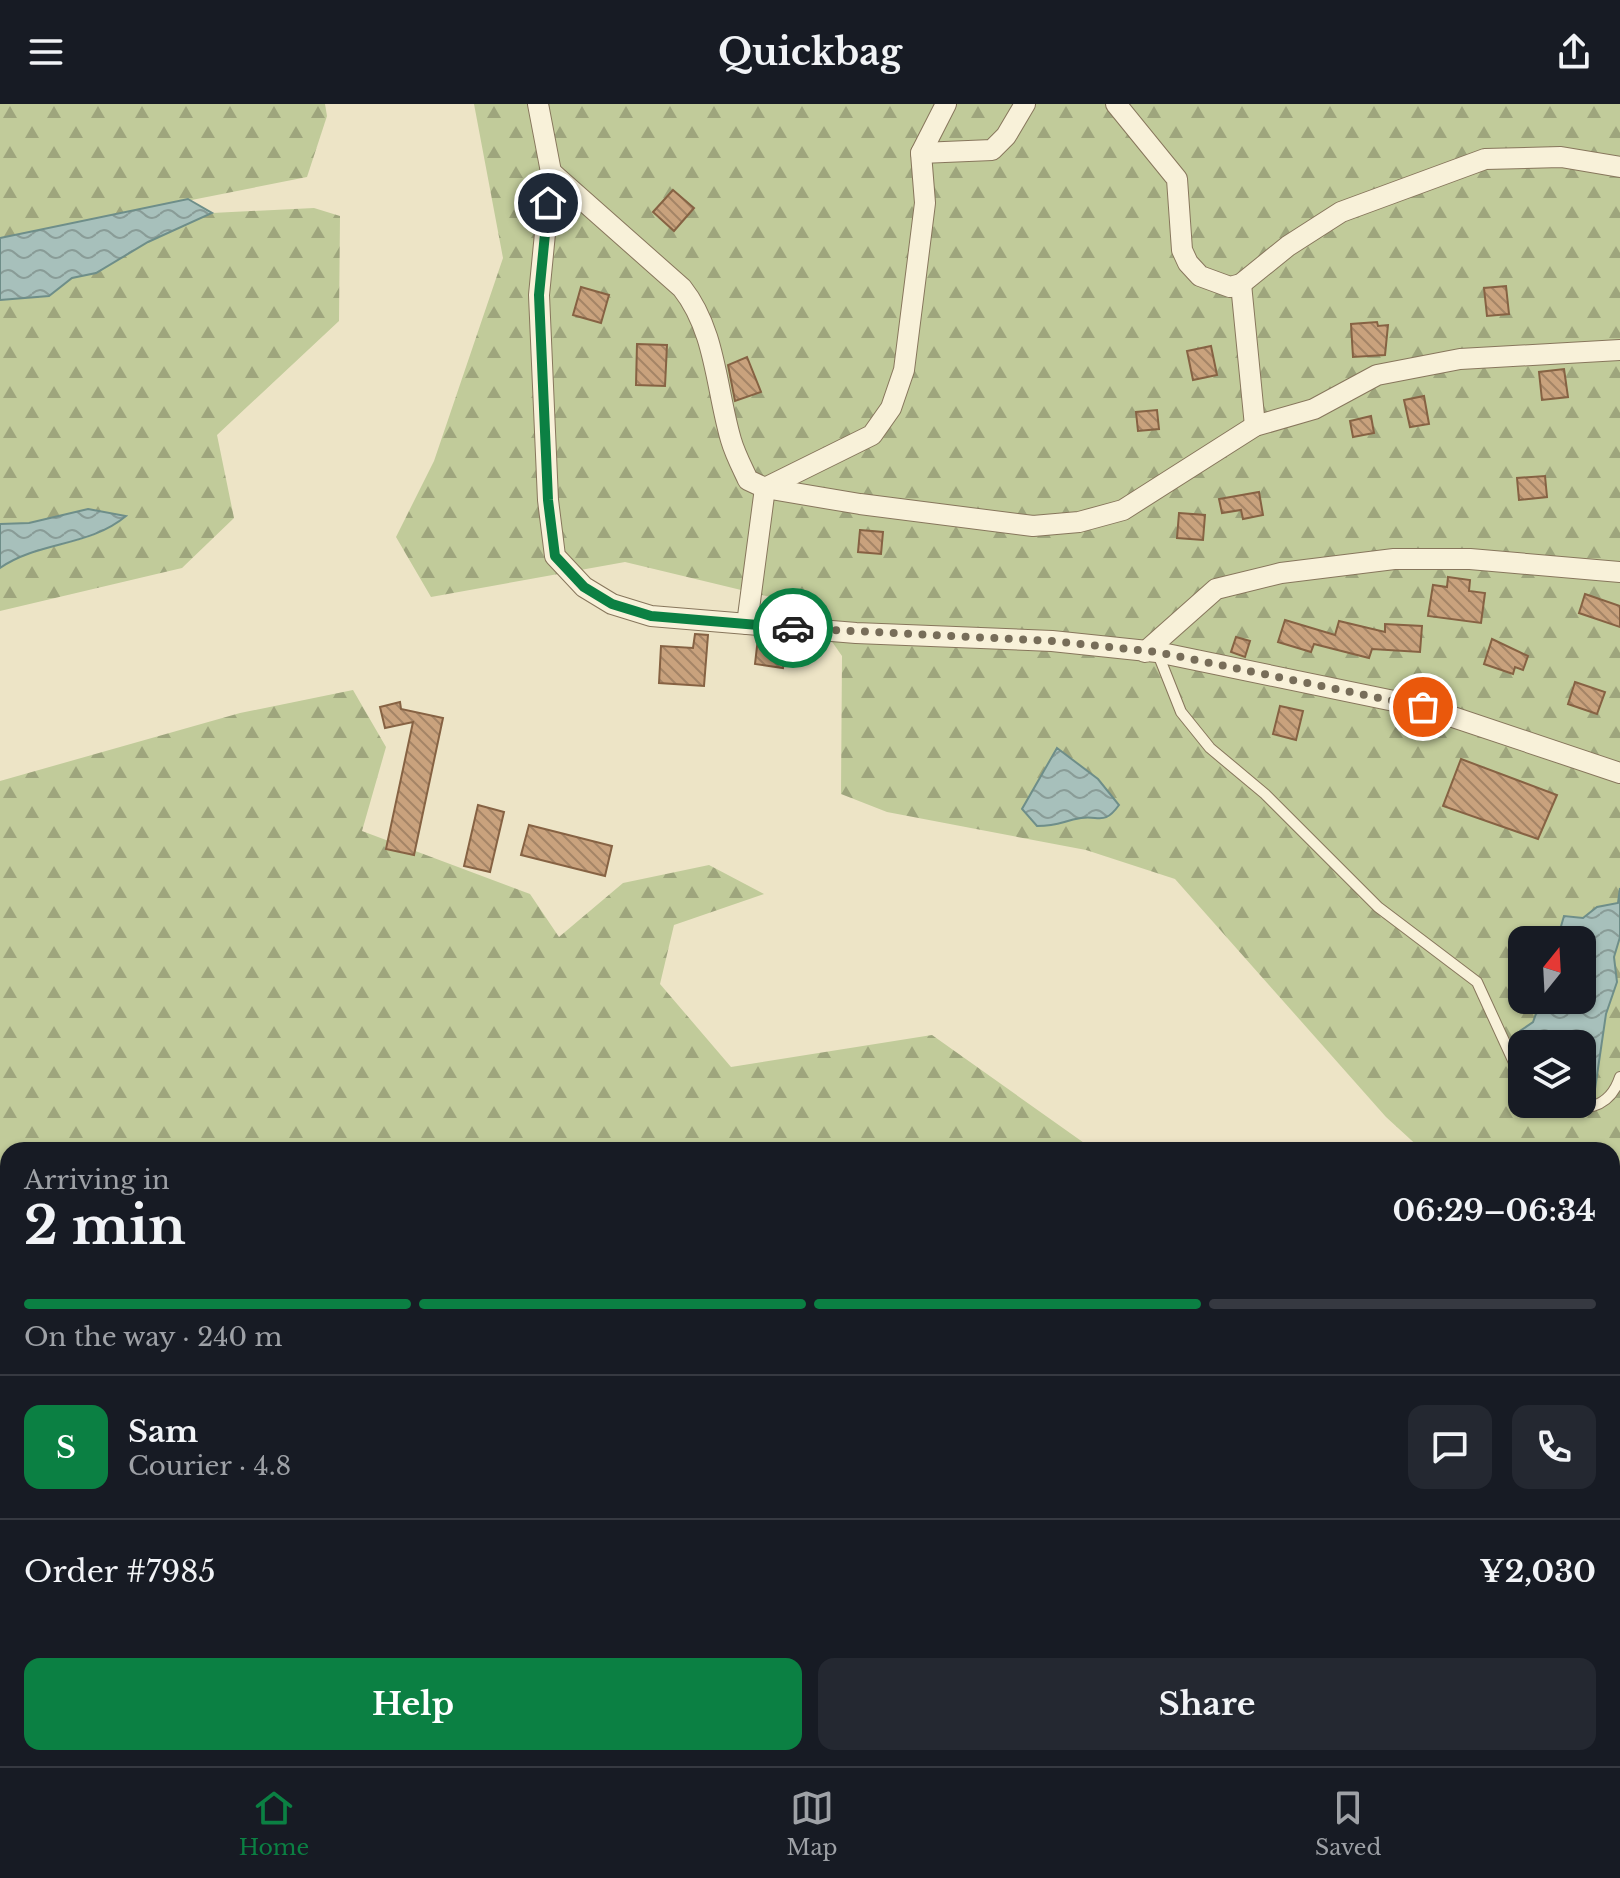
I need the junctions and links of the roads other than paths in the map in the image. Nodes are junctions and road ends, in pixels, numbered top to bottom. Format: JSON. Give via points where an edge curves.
{"nodes":[{"id":1,"x":538,"y":104,"type":"edge"},
{"id":2,"x":946,"y":104,"type":"edge"},
{"id":3,"x":1025,"y":104,"type":"edge"},
{"id":4,"x":1116,"y":104,"type":"edge"},
{"id":5,"x":921,"y":153,"type":"junction"},
{"id":6,"x":1620,"y":167,"type":"edge"},
{"id":7,"x":551,"y":172,"type":"junction"},
{"id":8,"x":1241,"y":284,"type":"junction"},
{"id":9,"x":1620,"y":350,"type":"edge"},
{"id":10,"x":1255,"y":426,"type":"junction"},
{"id":11,"x":765,"y":488,"type":"junction"},
{"id":12,"x":1620,"y":572,"type":"edge"},
{"id":13,"x":747,"y":624,"type":"junction"},
{"id":14,"x":1151,"y":652,"type":"junction"},
{"id":15,"x":1620,"y":773,"type":"edge"},
{"id":16,"x":1508,"y":1050,"type":"edge"},
{"id":17,"x":1620,"y":1077,"type":"edge"},
{"id":18,"x":1596,"y":1107,"type":"edge"}],
"edges":[{"from":1,"to":7,"type":"street"},
{"from":2,"to":5,"type":"street"},
{"from":3,"to":5,"type":"street","via":[[992,150]]},
{"from":4,"to":8,"type":"street","via":[[1177,179],[1182,250],[1188,263],[1216,285]]},
{"from":5,"to":11,"type":"street","via":[[925,203],[904,370],[891,408],[872,435]]},
{"from":6,"to":8,"type":"street","via":[[1561,157],[1485,159],[1341,212]]},
{"from":7,"to":11,"type":"street","via":[[696,306],[731,441],[748,480]]},
{"from":7,"to":13,"type":"street","via":[[539,295],[555,556],[584,587],[612,604],[651,616]]},
{"from":8,"to":10,"type":"street"},
{"from":9,"to":10,"type":"street","via":[[1460,359],[1377,375],[1314,409]]},
{"from":10,"to":11,"type":"street","via":[[1123,510],[1079,522],[1033,526]]},
{"from":11,"to":13,"type":"street"},
{"from":12,"to":14,"type":"street","via":[[1394,559],[1281,573],[1216,589]]},
{"from":13,"to":14,"type":"street","via":[[1052,641]]},
{"from":14,"to":15,"type":"street","via":[[1423,707]]},
{"from":14,"to":16,"type":"lane","via":[[1181,712],[1210,748],[1265,794],[1378,907],[1477,982]]},
{"from":17,"to":18,"type":"lane","via":[[1616,1090]]}]}
